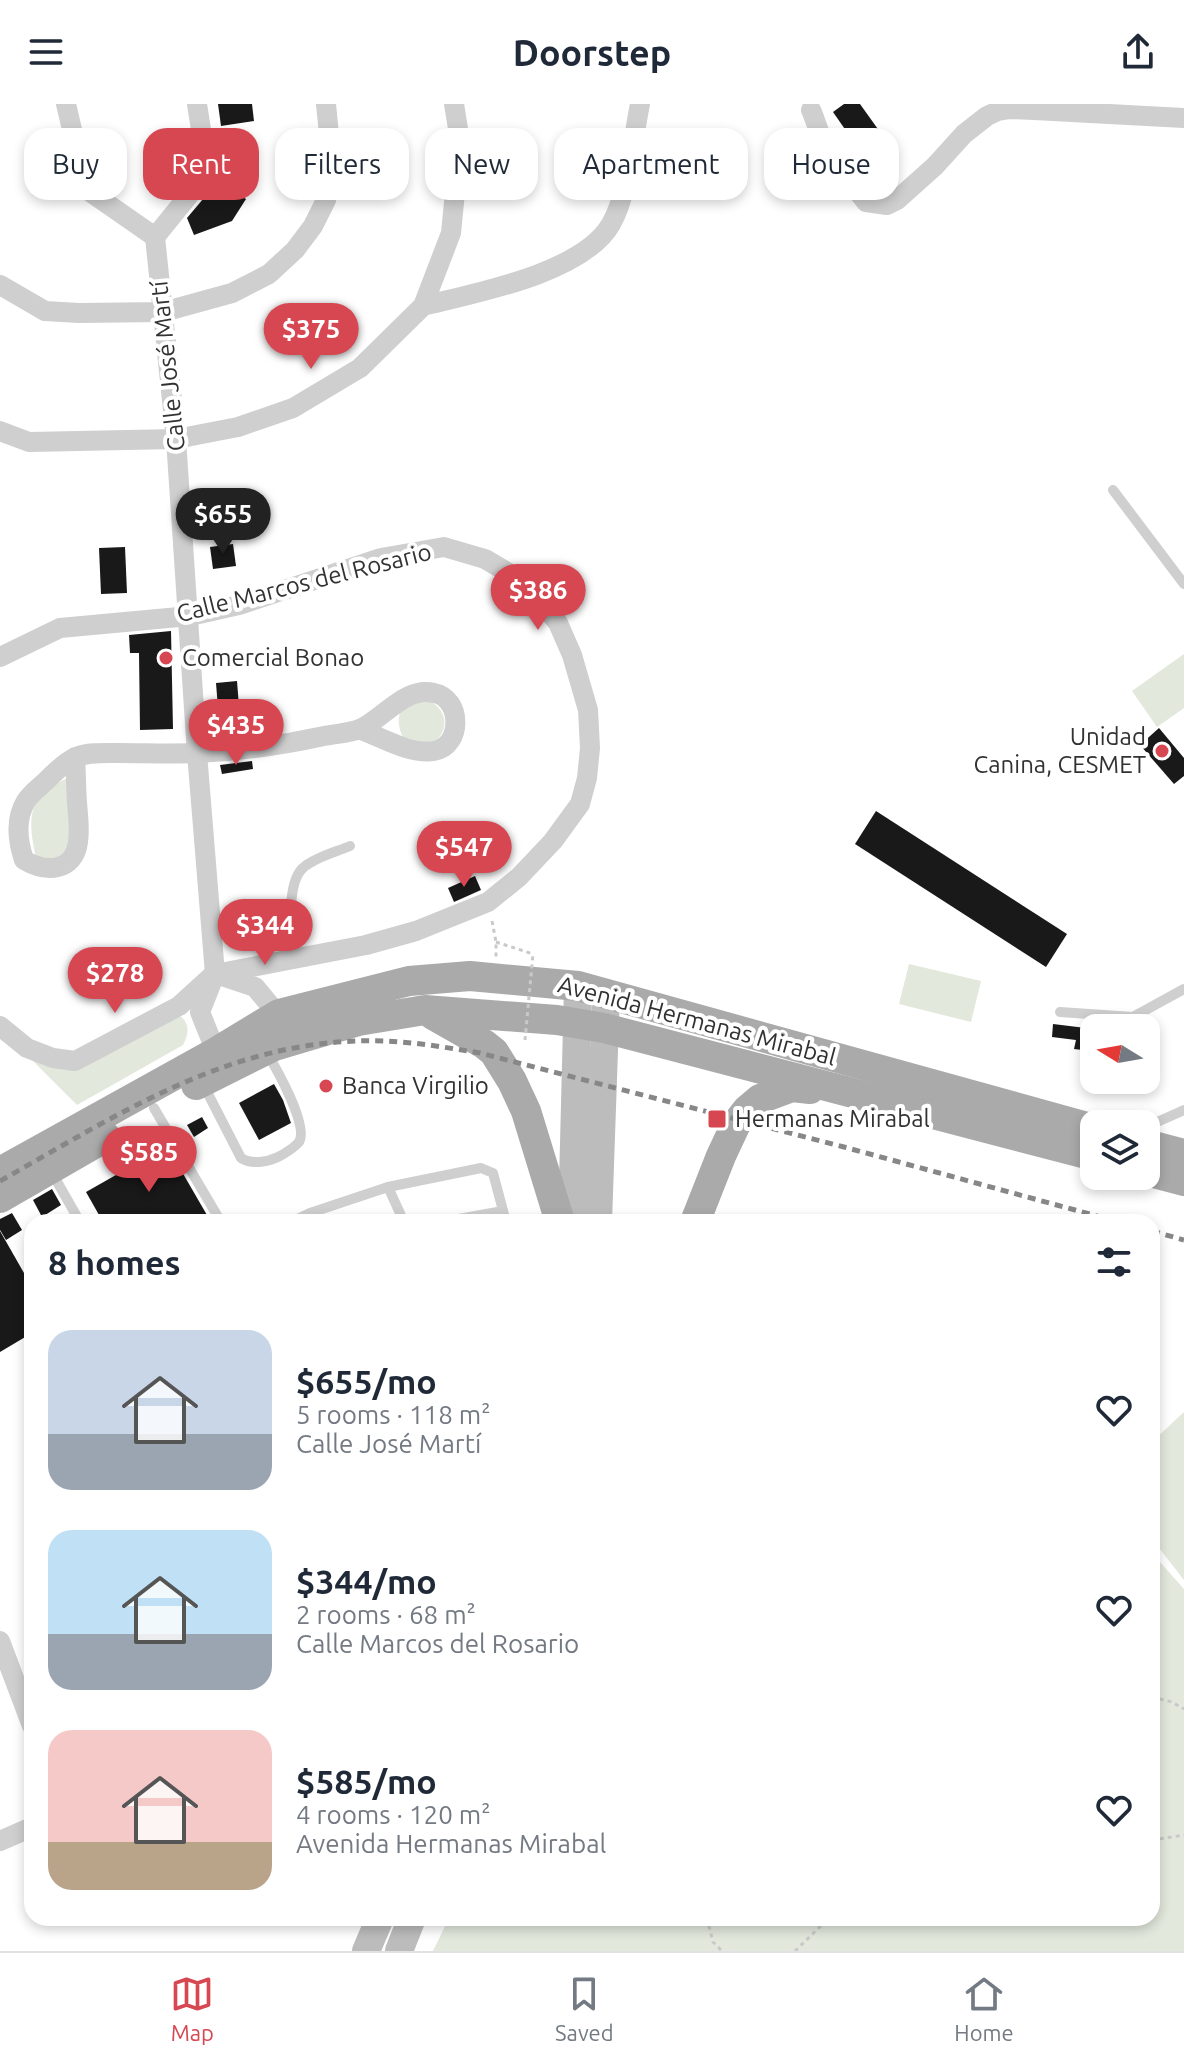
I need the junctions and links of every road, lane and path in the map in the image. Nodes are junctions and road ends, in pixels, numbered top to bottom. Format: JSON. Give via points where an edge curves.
{"nodes":[{"id":1,"x":66,"y":104,"type":"edge"},
{"id":2,"x":197,"y":104,"type":"edge"},
{"id":3,"x":326,"y":104,"type":"edge"},
{"id":4,"x":454,"y":104,"type":"edge"},
{"id":5,"x":640,"y":104,"type":"edge"},
{"id":6,"x":808,"y":106,"type":"edge"},
{"id":7,"x":1184,"y":118,"type":"edge"},
{"id":8,"x":155,"y":237,"type":"junction"},
{"id":9,"x":0,"y":285,"type":"edge"},
{"id":10,"x":423,"y":306,"type":"junction"},
{"id":11,"x":163,"y":312,"type":"junction"},
{"id":12,"x":0,"y":431,"type":"edge"},
{"id":13,"x":176,"y":439,"type":"junction"},
{"id":14,"x":1113,"y":490,"type":"dead end"},
{"id":15,"x":1184,"y":584,"type":"edge"},
{"id":16,"x":190,"y":616,"type":"junction"},
{"id":17,"x":0,"y":657,"type":"edge"},
{"id":18,"x":359,"y":729,"type":"dead end"},
{"id":19,"x":197,"y":753,"type":"junction"},
{"id":20,"x":75,"y":757,"type":"junction"},
{"id":21,"x":350,"y":846,"type":"dead end"},
{"id":22,"x":488,"y":902,"type":"junction"},
{"id":23,"x":292,"y":959,"type":"junction"},
{"id":24,"x":215,"y":974,"type":"junction"},
{"id":25,"x":592,"y":989,"type":"junction"},
{"id":26,"x":1184,"y":989,"type":"edge"},
{"id":27,"x":425,"y":1010,"type":"junction"},
{"id":28,"x":1060,"y":1012,"type":"dead end"},
{"id":29,"x":279,"y":1014,"type":"junction"},
{"id":30,"x":591,"y":1025,"type":"junction"},
{"id":31,"x":0,"y":1026,"type":"edge"},
{"id":32,"x":296,"y":1039,"type":"junction"},
{"id":33,"x":525,"y":1040,"type":"dead end"},
{"id":34,"x":265,"y":1050,"type":"junction"},
{"id":35,"x":223,"y":1060,"type":"junction"},
{"id":36,"x":202,"y":1082,"type":"junction"},
{"id":37,"x":853,"y":1093,"type":"junction"},
{"id":38,"x":154,"y":1108,"type":"junction"},
{"id":39,"x":1184,"y":1110,"type":"edge"},
{"id":40,"x":1160,"y":1121,"type":"edge"},
{"id":41,"x":1080,"y":1125,"type":"edge"},
{"id":42,"x":1160,"y":1148,"type":"edge"},
{"id":43,"x":1080,"y":1152,"type":"edge"},
{"id":44,"x":1184,"y":1154,"type":"edge"},
{"id":45,"x":50,"y":1169,"type":"junction"},
{"id":46,"x":0,"y":1172,"type":"edge"},
{"id":47,"x":1160,"y":1175,"type":"edge"},
{"id":48,"x":1184,"y":1181,"type":"edge"},
{"id":49,"x":388,"y":1187,"type":"junction"},
{"id":50,"x":0,"y":1198,"type":"edge"},
{"id":51,"x":75,"y":1214,"type":"edge"},
{"id":52,"x":216,"y":1214,"type":"edge"},
{"id":53,"x":308,"y":1214,"type":"edge"},
{"id":54,"x":400,"y":1214,"type":"edge"},
{"id":55,"x":504,"y":1214,"type":"edge"},
{"id":56,"x":581,"y":1214,"type":"edge"},
{"id":57,"x":584,"y":1214,"type":"edge"},
{"id":58,"x":698,"y":1214,"type":"edge"},
{"id":59,"x":0,"y":1641,"type":"edge"},
{"id":60,"x":1160,"y":1699,"type":"edge"},
{"id":61,"x":24,"y":1705,"type":"edge"},
{"id":62,"x":1184,"y":1709,"type":"edge"},
{"id":63,"x":24,"y":1830,"type":"edge"},
{"id":64,"x":1184,"y":1835,"type":"edge"},
{"id":65,"x":1160,"y":1839,"type":"edge"},
{"id":66,"x":0,"y":1841,"type":"edge"},
{"id":67,"x":377,"y":1926,"type":"edge"},
{"id":68,"x":409,"y":1926,"type":"edge"},
{"id":69,"x":709,"y":1926,"type":"edge"},
{"id":70,"x":821,"y":1926,"type":"edge"},
{"id":71,"x":366,"y":1951,"type":"edge"},
{"id":72,"x":399,"y":1951,"type":"edge"},
{"id":73,"x":722,"y":1951,"type":"edge"},
{"id":74,"x":795,"y":1951,"type":"edge"}],
"edges":[{"from":1,"to":8,"type":"street","via":[[86,189]]},
{"from":2,"to":8,"type":"street","via":[[205,155],[198,184]]},
{"from":3,"to":11,"type":"street","via":[[332,165],[326,200],[295,250],[269,274],[232,293]]},
{"from":4,"to":10,"type":"street","via":[[460,141],[451,233]]},
{"from":5,"to":10,"type":"street","via":[[622,199],[595,244],[566,263]]},
{"from":6,"to":7,"type":"street","via":[[829,152],[854,187],[866,202],[887,205],[964,134],[998,111]]},
{"from":8,"to":11,"type":"street","name":"Calle José Martí"},
{"from":9,"to":11,"type":"street","via":[[45,311]]},
{"from":10,"to":13,"type":"street","via":[[360,368],[293,408],[238,427]]},
{"from":11,"to":13,"type":"street","name":"Calle José Martí"},
{"from":12,"to":13,"type":"street","via":[[29,442]]},
{"from":13,"to":16,"type":"street","name":"Calle José Martí"},
{"from":14,"to":15,"type":"lane"},
{"from":16,"to":17,"type":"street","name":"Calle Marcos del Rosario","via":[[60,628]]},
{"from":16,"to":19,"type":"street","name":"Calle José Martí"},
{"from":16,"to":22,"type":"street","name":"Calle Marcos del Rosario","via":[[381,558],[444,547],[485,559],[539,599],[558,623],[588,710],[587,778],[580,804],[553,841]]},
{"from":18,"to":19,"type":"street"},
{"from":19,"to":20,"type":"street"},
{"from":19,"to":24,"type":"street","name":"Calle José Martí"},
{"from":20,"to":20,"type":"street","via":[[26,801],[18,842],[24,860],[35,866],[60,867],[78,843]]},
{"from":21,"to":23,"type":"lane","via":[[305,866],[297,875],[292,888]]},
{"from":22,"to":23,"type":"street","name":"Calle Marcos del Rosario","via":[[416,931]]},
{"from":22,"to":33,"type":"path","bridge":true,"via":[[496,942],[533,954]]},
{"from":23,"to":24,"type":"street","name":"Calle Marcos del Rosario"},
{"from":24,"to":29,"type":"street","via":[[255,987]]},
{"from":24,"to":31,"type":"street","via":[[179,1006],[75,1061],[27,1048]]},
{"from":24,"to":35,"type":"street","via":[[200,1012]]},
{"from":25,"to":29,"type":"main road","name":"Avenida Hermanas Mirabal","via":[[470,976],[409,981]]},
{"from":25,"to":30,"type":"street"},
{"from":25,"to":41,"type":"main road","name":"Avenida Hermanas Mirabal"},
{"from":26,"to":28,"type":"lane","via":[[1133,1017]]},
{"from":27,"to":30,"type":"main road","name":"Avenida Hermanas Mirabal"},
{"from":27,"to":32,"type":"main road","name":"Avenida Hermanas Mirabal"},
{"from":27,"to":56,"type":"main road","via":[[494,1052]]},
{"from":29,"to":32,"type":"street"},
{"from":29,"to":35,"type":"main road","name":"Avenida Hermanas Mirabal"},
{"from":30,"to":37,"type":"main road","name":"Avenida Hermanas Mirabal"},
{"from":30,"to":57,"type":"street"},
{"from":32,"to":34,"type":"main road","name":"Avenida Hermanas Mirabal"},
{"from":34,"to":35,"type":"main road","name":"Avenida Hermanas Mirabal"},
{"from":34,"to":36,"type":"lane","via":[[285,1084],[301,1133],[298,1143],[280,1156],[257,1162],[241,1158]]},
{"from":35,"to":36,"type":"main road","name":"Avenida Hermanas Mirabal"},
{"from":35,"to":46,"type":"main road","name":"Avenida Hermanas Mirabal"},
{"from":36,"to":38,"type":"main road","name":"Avenida Hermanas Mirabal"},
{"from":37,"to":43,"type":"main road","name":"Avenida Hermanas Mirabal"},
{"from":37,"to":58,"type":"main road","via":[[792,1087],[760,1099],[736,1124]]},
{"from":38,"to":45,"type":"main road","name":"Avenida Hermanas Mirabal"},
{"from":38,"to":52,"type":"lane"},
{"from":39,"to":40,"type":"lane"},
{"from":42,"to":44,"type":"main road"},
{"from":45,"to":50,"type":"main road","name":"Avenida Hermanas Mirabal"},
{"from":45,"to":51,"type":"lane"},
{"from":47,"to":48,"type":"main road"},
{"from":49,"to":53,"type":"lane"},
{"from":49,"to":54,"type":"lane"},
{"from":49,"to":55,"type":"lane","via":[[487,1169],[493,1173]]},
{"from":59,"to":61,"type":"street"},
{"from":60,"to":62,"type":"path"},
{"from":63,"to":66,"type":"street"},
{"from":64,"to":65,"type":"path"},
{"from":67,"to":71,"type":"street"},
{"from":68,"to":72,"type":"street"},
{"from":69,"to":73,"type":"path"},
{"from":70,"to":74,"type":"path"}]}
